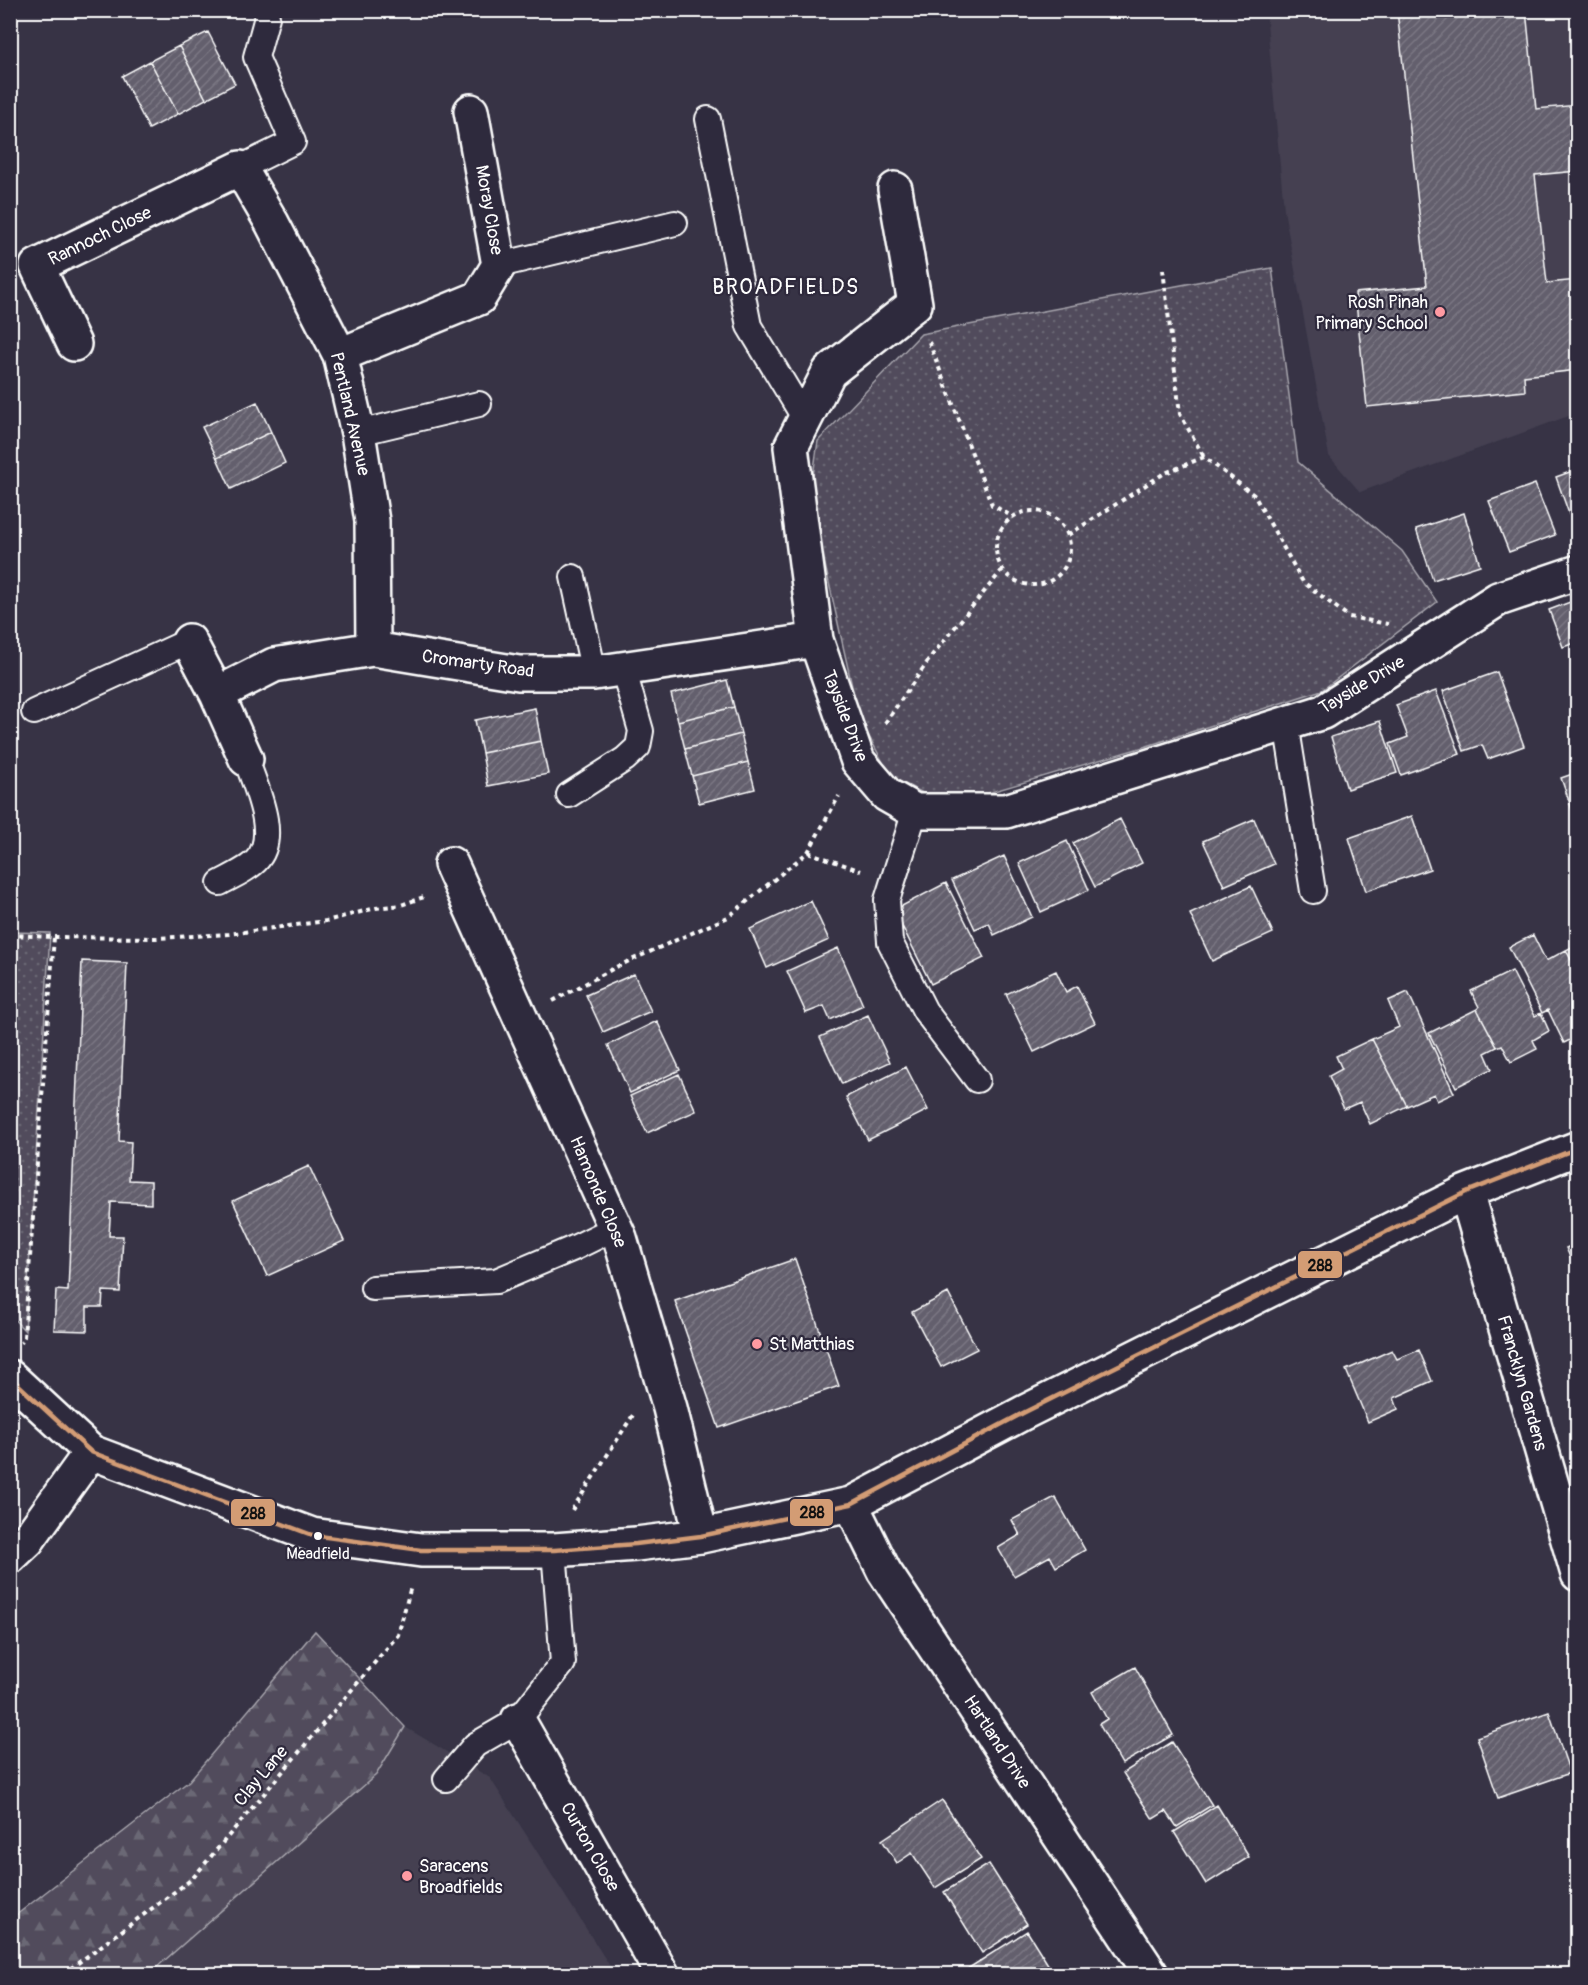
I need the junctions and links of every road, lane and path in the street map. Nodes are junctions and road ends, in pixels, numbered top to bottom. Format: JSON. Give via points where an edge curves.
{"nodes":[{"id":1,"x":267,"y":17,"type":"dead end"},
{"id":2,"x":471,"y":111,"type":"dead end"},
{"id":3,"x":708,"y":119,"type":"dead end"},
{"id":4,"x":240,"y":168,"type":"junction"},
{"id":5,"x":895,"y":189,"type":"dead end"},
{"id":6,"x":675,"y":223,"type":"dead end"},
{"id":7,"x":499,"y":265,"type":"junction"},
{"id":8,"x":1162,"y":269,"type":"dead end"},
{"id":9,"x":915,"y":304,"type":"junction"},
{"id":10,"x":74,"y":344,"type":"dead end"},
{"id":11,"x":340,"y":355,"type":"junction"},
{"id":12,"x":479,"y":404,"type":"dead end"},
{"id":13,"x":805,"y":419,"type":"junction"},
{"id":14,"x":358,"y":433,"type":"junction"},
{"id":15,"x":1204,"y":457,"type":"junction"},
{"id":16,"x":1013,"y":517,"type":"junction"},
{"id":17,"x":1068,"y":535,"type":"junction"},
{"id":18,"x":1003,"y":569,"type":"junction"},
{"id":19,"x":1578,"y":572,"type":"edge"},
{"id":20,"x":573,"y":578,"type":"dead end"},
{"id":21,"x":1442,"y":635,"type":"junction"},
{"id":22,"x":816,"y":640,"type":"junction"},
{"id":23,"x":189,"y":641,"type":"joint"},
{"id":24,"x":373,"y":649,"type":"junction"},
{"id":25,"x":609,"y":670,"type":"junction"},
{"id":26,"x":217,"y":694,"type":"junction"},
{"id":27,"x":34,"y":712,"type":"dead end"},
{"id":28,"x":1286,"y":723,"type":"junction"},
{"id":29,"x":246,"y":759,"type":"joint"},
{"id":30,"x":858,"y":761,"type":"junction"},
{"id":31,"x":569,"y":795,"type":"dead end"},
{"id":32,"x":915,"y":811,"type":"junction"},
{"id":33,"x":808,"y":852,"type":"junction"},
{"id":34,"x":456,"y":874,"type":"joint"},
{"id":35,"x":893,"y":882,"type":"junction"},
{"id":36,"x":220,"y":883,"type":"dead end"},
{"id":37,"x":1313,"y":891,"type":"dead end"},
{"id":38,"x":10,"y":935,"type":"edge"},
{"id":39,"x":54,"y":937,"type":"junction"},
{"id":40,"x":521,"y":1018,"type":"junction"},
{"id":41,"x":977,"y":1080,"type":"dead end"},
{"id":42,"x":1578,"y":1148,"type":"edge"},
{"id":43,"x":1466,"y":1192,"type":"junction"},
{"id":44,"x":615,"y":1228,"type":"junction"},
{"id":45,"x":373,"y":1288,"type":"dead end"},
{"id":46,"x":20,"y":1344,"type":"dead end"},
{"id":47,"x":10,"y":1377,"type":"edge"},
{"id":48,"x":664,"y":1387,"type":"junction"},
{"id":49,"x":91,"y":1452,"type":"junction"},
{"id":50,"x":851,"y":1504,"type":"junction"},
{"id":51,"x":701,"y":1536,"type":"junction"},
{"id":52,"x":563,"y":1549,"type":"junction"},
{"id":53,"x":421,"y":1550,"type":"junction"},
{"id":54,"x":10,"y":1557,"type":"edge"},
{"id":55,"x":1578,"y":1574,"type":"edge"},
{"id":56,"x":518,"y":1720,"type":"junction"},
{"id":57,"x":446,"y":1779,"type":"dead end"},
{"id":58,"x":63,"y":1974,"type":"edge"},
{"id":59,"x":662,"y":1974,"type":"edge"},
{"id":60,"x":1150,"y":1974,"type":"edge"}],
"edges":[{"from":1,"to":4,"type":"lane","via":[[256,57],[293,142]]},
{"from":2,"to":7,"type":"street","name":"Moray Close"},
{"from":3,"to":13,"type":"lane","via":[[749,326]]},
{"from":4,"to":10,"type":"street","name":"Rannoch Close","via":[[37,266]]},
{"from":4,"to":11,"type":"street","name":"Pentland Avenue"},
{"from":5,"to":9,"type":"street"},
{"from":6,"to":7,"type":"lane"},
{"from":7,"to":11,"type":"street","name":"Moray Close","via":[[479,298]]},
{"from":8,"to":15,"type":"path","via":[[1179,414]]},
{"from":9,"to":13,"type":"street","name":"Tayside Drive","via":[[829,372]]},
{"from":9,"to":16,"type":"path","via":[[992,505]]},
{"from":11,"to":14,"type":"street","name":"Pentland Avenue"},
{"from":12,"to":14,"type":"lane"},
{"from":13,"to":22,"type":"street","name":"Tayside Drive","via":[[791,447]]},
{"from":14,"to":24,"type":"street","name":"Pentland Avenue","via":[[372,521]]},
{"from":15,"to":17,"type":"path","via":[[1163,474]]},
{"from":15,"to":21,"type":"path","via":[[1254,495],[1303,582],[1349,617]]},
{"from":16,"to":17,"type":"path","via":[[1045,513]]},
{"from":16,"to":18,"type":"path","via":[[998,536],[996,547]]},
{"from":17,"to":18,"type":"path","via":[[1069,558],[1064,569],[1046,584],[1022,584]]},
{"from":18,"to":30,"type":"path","via":[[933,654]]},
{"from":19,"to":21,"type":"street","name":"Tayside Drive","via":[[1498,600]]},
{"from":20,"to":25,"type":"lane"},
{"from":21,"to":28,"type":"street","name":"Tayside Drive","via":[[1323,712]]},
{"from":22,"to":25,"type":"street","name":"Cromarty Road"},
{"from":22,"to":30,"type":"street","name":"Tayside Drive"},
{"from":23,"to":26,"type":"street"},
{"from":23,"to":27,"type":"lane"},
{"from":24,"to":25,"type":"street","name":"Cromarty Road","via":[[519,673]]},
{"from":24,"to":26,"type":"street","name":"Cromarty Road","via":[[274,665]]},
{"from":25,"to":31,"type":"lane","via":[[641,731],[638,747]]},
{"from":26,"to":29,"type":"street"},
{"from":28,"to":32,"type":"street","name":"Tayside Drive","via":[[1006,811]]},
{"from":28,"to":37,"type":"lane"},
{"from":29,"to":36,"type":"lane","via":[[267,833],[256,862]]},
{"from":30,"to":32,"type":"street","name":"Tayside Drive","via":[[887,795]]},
{"from":30,"to":33,"type":"path"},
{"from":32,"to":35,"type":"lane"},
{"from":33,"to":35,"type":"path"},
{"from":33,"to":40,"type":"path","via":[[728,917],[618,966]]},
{"from":34,"to":39,"type":"path","via":[[401,905],[326,921],[229,934]]},
{"from":34,"to":40,"type":"street","name":"Hamonde Close"},
{"from":35,"to":41,"type":"lane","via":[[887,900],[890,942],[925,1011]]},
{"from":38,"to":39,"type":"path"},
{"from":39,"to":46,"type":"path","via":[[24,1337]]},
{"from":40,"to":44,"type":"street","name":"Hamonde Close"},
{"from":42,"to":43,"type":"street"},
{"from":43,"to":50,"type":"street","via":[[1023,1413]]},
{"from":43,"to":55,"type":"street","name":"Francklyn Gardens"},
{"from":44,"to":45,"type":"lane","via":[[496,1281]]},
{"from":44,"to":48,"type":"street","name":"Hamonde Close"},
{"from":47,"to":49,"type":"street"},
{"from":48,"to":51,"type":"street","name":"Hamonde Close"},
{"from":48,"to":52,"type":"path","via":[[642,1402],[570,1514]]},
{"from":49,"to":53,"type":"street","via":[[312,1535]]},
{"from":49,"to":54,"type":"street","via":[[27,1541]]},
{"from":50,"to":51,"type":"street"},
{"from":50,"to":60,"type":"street","name":"Hartland Drive","via":[[884,1571]]},
{"from":51,"to":52,"type":"street"},
{"from":52,"to":53,"type":"street"},
{"from":52,"to":56,"type":"lane","via":[[563,1663]]},
{"from":53,"to":58,"type":"path","name":"Clay Lane","via":[[398,1635],[215,1852],[192,1879]]},
{"from":56,"to":57,"type":"lane","via":[[475,1745]]},
{"from":56,"to":59,"type":"street","name":"Curton Close"}]}
